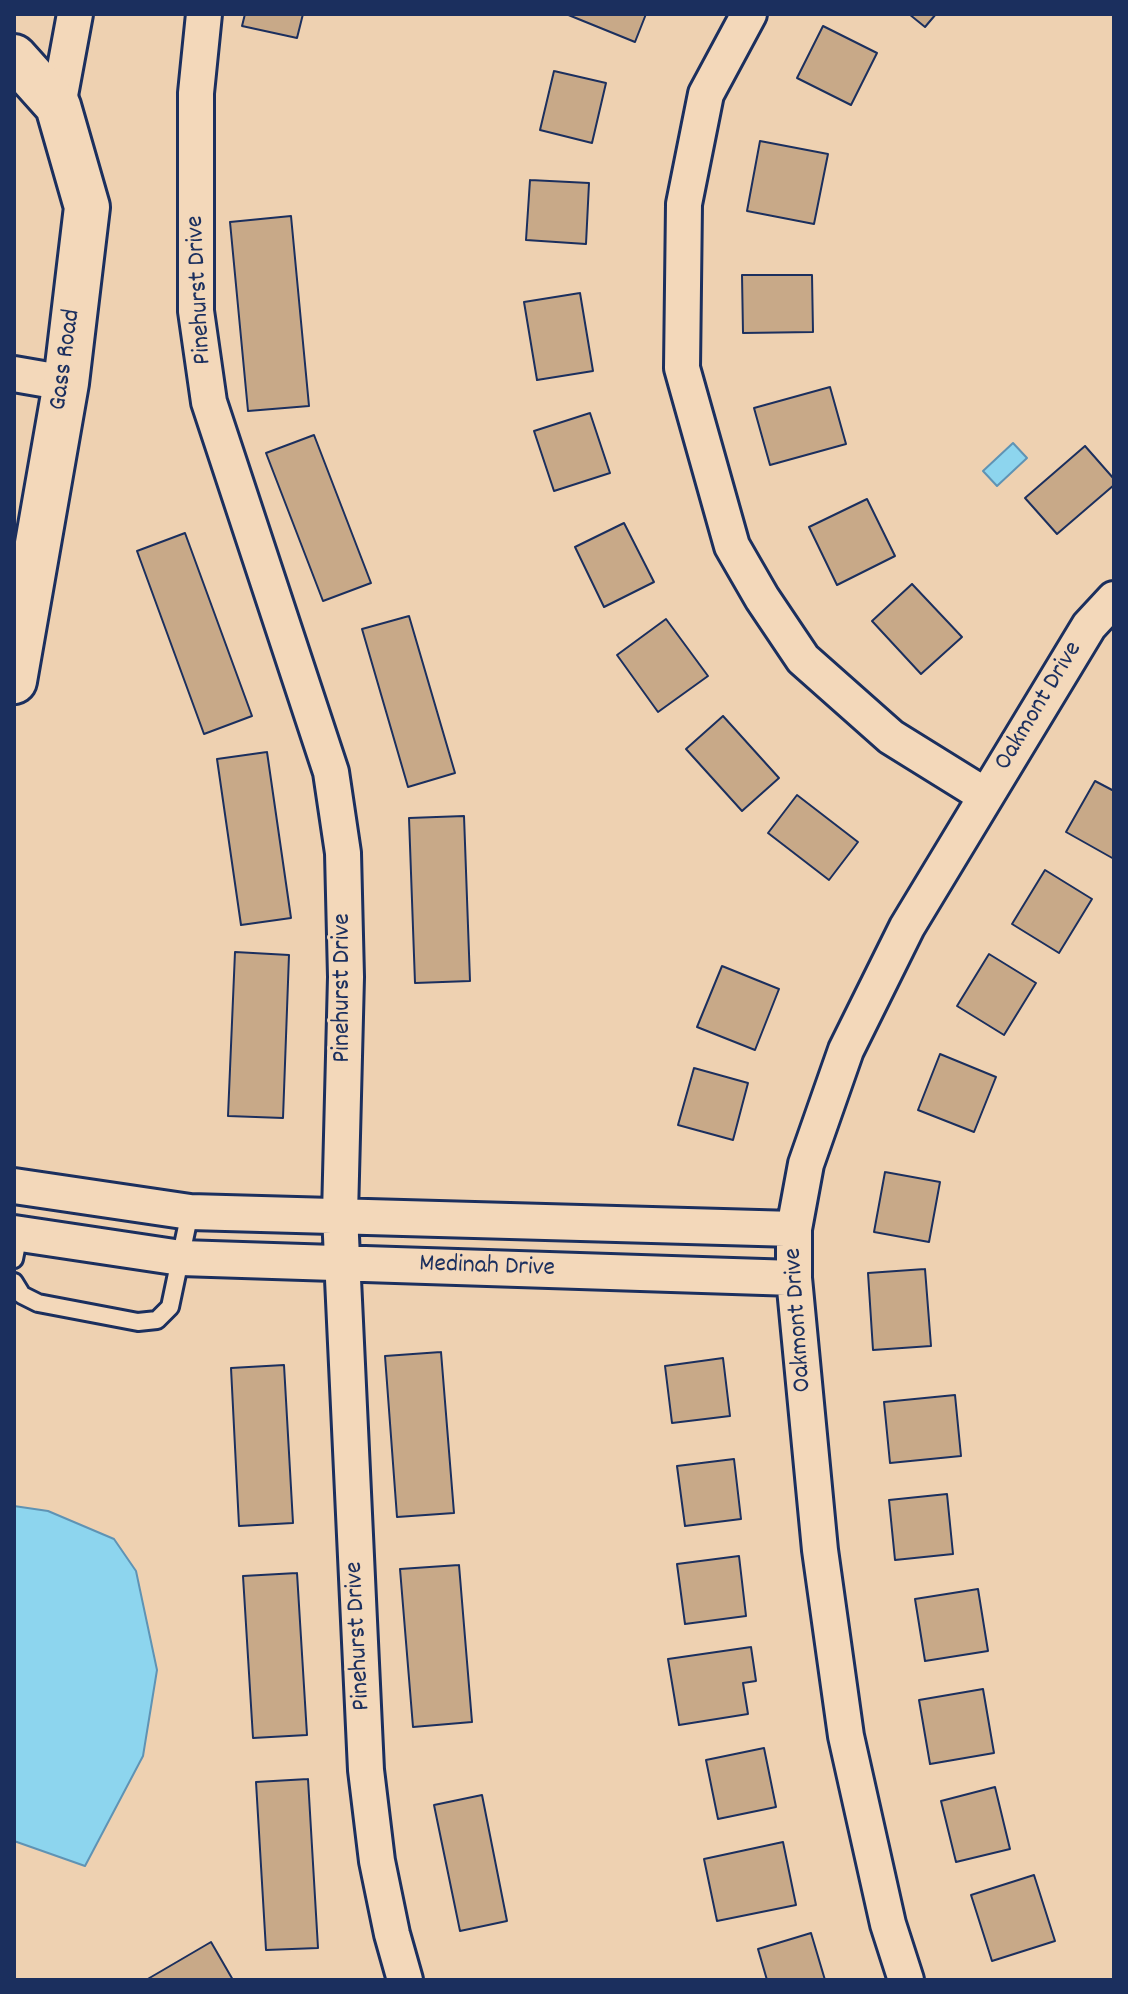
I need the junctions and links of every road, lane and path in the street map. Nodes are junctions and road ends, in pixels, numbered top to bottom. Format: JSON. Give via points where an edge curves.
{"nodes":[{"id":1,"x":75,"y":14,"type":"edge"},
{"id":2,"x":204,"y":14,"type":"edge"},
{"id":3,"x":749,"y":14,"type":"edge"},
{"id":4,"x":14,"y":57,"type":"edge"},
{"id":5,"x":58,"y":106,"type":"junction"},
{"id":6,"x":14,"y":374,"type":"edge"},
{"id":7,"x":66,"y":383,"type":"junction"},
{"id":8,"x":1114,"y":599,"type":"edge"},
{"id":9,"x":14,"y":681,"type":"edge"},
{"id":10,"x":986,"y":796,"type":"junction"},
{"id":11,"x":14,"y":1186,"type":"edge"},
{"id":12,"x":190,"y":1212,"type":"junction"},
{"id":13,"x":340,"y":1215,"type":"junction"},
{"id":14,"x":794,"y":1229,"type":"junction"},
{"id":15,"x":16,"y":1242,"type":"edge"},
{"id":16,"x":181,"y":1258,"type":"junction"},
{"id":17,"x":343,"y":1263,"type":"junction"},
{"id":18,"x":794,"y":1278,"type":"junction"},
{"id":19,"x":14,"y":1282,"type":"edge"},
{"id":20,"x":405,"y":1980,"type":"edge"},
{"id":21,"x":906,"y":1980,"type":"edge"}],
"edges":[{"from":1,"to":5,"type":"street"},
{"from":2,"to":13,"type":"street","name":"Pinehurst Drive","via":[[196,93],[196,311],[209,402],[331,772],[343,853],[346,977]]},
{"from":3,"to":10,"type":"street","via":[[706,94],[684,204],[682,368],[732,546],[803,659],[891,737]]},
{"from":4,"to":5,"type":"street","name":"Gass Road"},
{"from":5,"to":7,"type":"street","name":"Gass Road","via":[[87,207]]},
{"from":6,"to":7,"type":"street"},
{"from":7,"to":9,"type":"street","name":"Gass Road"},
{"from":8,"to":10,"type":"street","name":"Oakmont Drive","via":[[1089,626]]},
{"from":10,"to":14,"type":"street","name":"Oakmont Drive","via":[[907,927],[846,1050],[806,1164]]},
{"from":11,"to":12,"type":"street","name":"Medinah Drive"},
{"from":12,"to":13,"type":"street","name":"Medinah Drive"},
{"from":12,"to":16,"type":"lane"},
{"from":13,"to":14,"type":"street","name":"Medinah Drive"},
{"from":13,"to":17,"type":"street","name":"Pinehurst Drive"},
{"from":14,"to":18,"type":"street","name":"Oakmont Drive"},
{"from":15,"to":16,"type":"street","name":"Medinah Drive"},
{"from":16,"to":17,"type":"street","name":"Medinah Drive"},
{"from":16,"to":19,"type":"lane","via":[[170,1307],[148,1322],[38,1303],[22,1295]]},
{"from":17,"to":18,"type":"street","name":"Medinah Drive"},
{"from":17,"to":20,"type":"street","name":"Pinehurst Drive","via":[[366,1770],[377,1861]]},
{"from":18,"to":21,"type":"street","name":"Oakmont Drive","via":[[823,1580],[846,1736],[888,1924]]}]}
